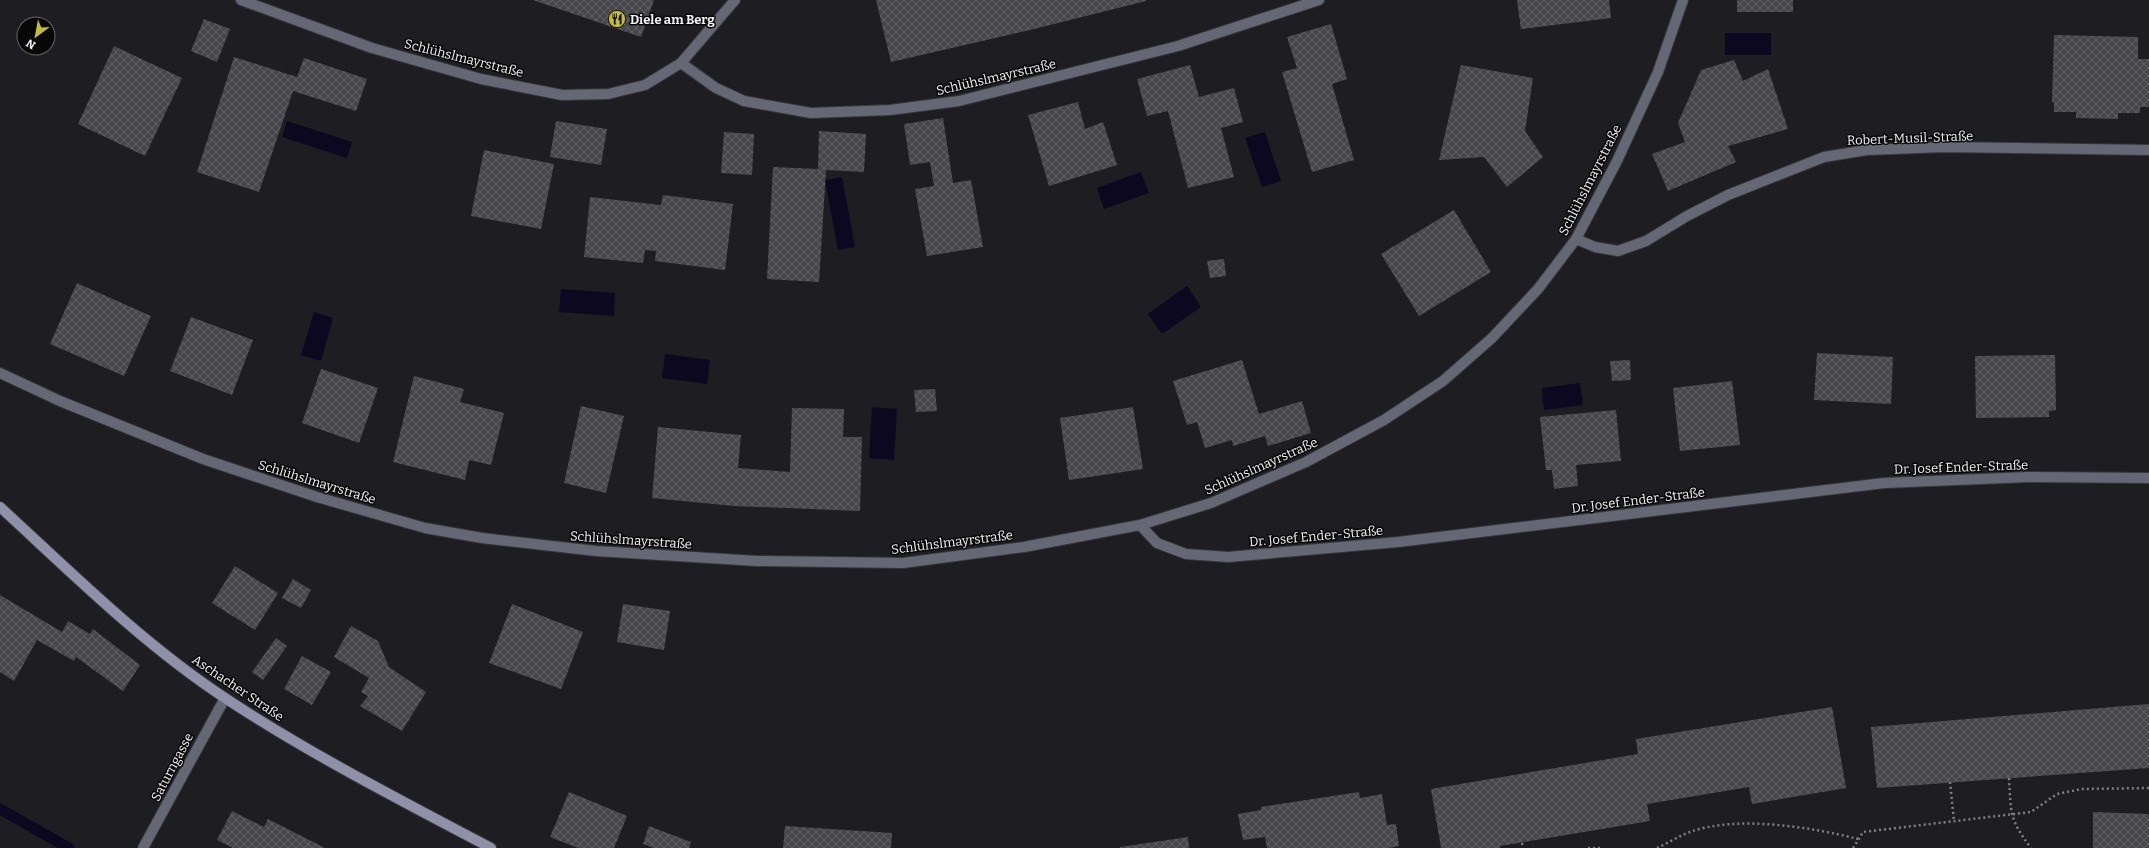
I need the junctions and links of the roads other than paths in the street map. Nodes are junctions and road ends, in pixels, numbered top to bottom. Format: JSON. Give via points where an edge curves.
{"nodes":[{"id":1,"x":242,"y":0,"type":"edge"},
{"id":2,"x":735,"y":0,"type":"edge"},
{"id":3,"x":1319,"y":0,"type":"edge"},
{"id":4,"x":1683,"y":0,"type":"edge"},
{"id":5,"x":681,"y":63,"type":"junction"},
{"id":6,"x":2149,"y":150,"type":"edge"},
{"id":7,"x":1576,"y":239,"type":"junction"},
{"id":8,"x":0,"y":373,"type":"edge"},
{"id":9,"x":2149,"y":478,"type":"edge"},
{"id":10,"x":0,"y":507,"type":"edge"},
{"id":11,"x":1140,"y":525,"type":"junction"},
{"id":12,"x":225,"y":698,"type":"junction"},
{"id":13,"x":143,"y":848,"type":"edge"},
{"id":14,"x":491,"y":848,"type":"edge"}],
"edges":[{"from":1,"to":5,"type":"street","name":"Schlühslmayrstraße","via":[[372,48],[480,79],[562,95],[608,94],[646,85]]},
{"from":2,"to":5,"type":"street","name":"Schlühslmayrstraße"},
{"from":3,"to":5,"type":"street","name":"Schlühslmayrstraße","via":[[1170,48],[959,101],[890,110],[811,113],[744,102],[716,88]]},
{"from":4,"to":7,"type":"street","name":"Schlühslmayrstraße","via":[[1658,72],[1617,161]]},
{"from":6,"to":7,"type":"street","name":"Robert-Musil-Straße","via":[[1944,147],[1867,150],[1824,157],[1728,195],[1646,241],[1618,251],[1595,247]]},
{"from":7,"to":11,"type":"street","name":"Schlühslmayrstraße","via":[[1538,289],[1492,338],[1443,381],[1391,415],[1306,462],[1211,503]]},
{"from":8,"to":11,"type":"street","name":"Schlühslmayrstraße","via":[[60,401],[203,460],[317,497],[426,528],[482,538],[596,551],[757,561],[903,563],[1024,546]]},
{"from":9,"to":11,"type":"street","name":"Dr. Josef Ender-Straße","via":[[2029,477],[1884,483],[1398,542],[1228,556],[1186,554],[1157,543]]},
{"from":10,"to":12,"type":"street","name":"Aschacher Straße","via":[[90,591],[170,657]]},
{"from":12,"to":13,"type":"street","name":"Saturngasse"},
{"from":12,"to":14,"type":"street","name":"Aschacher Straße","via":[[340,766]]}]}
